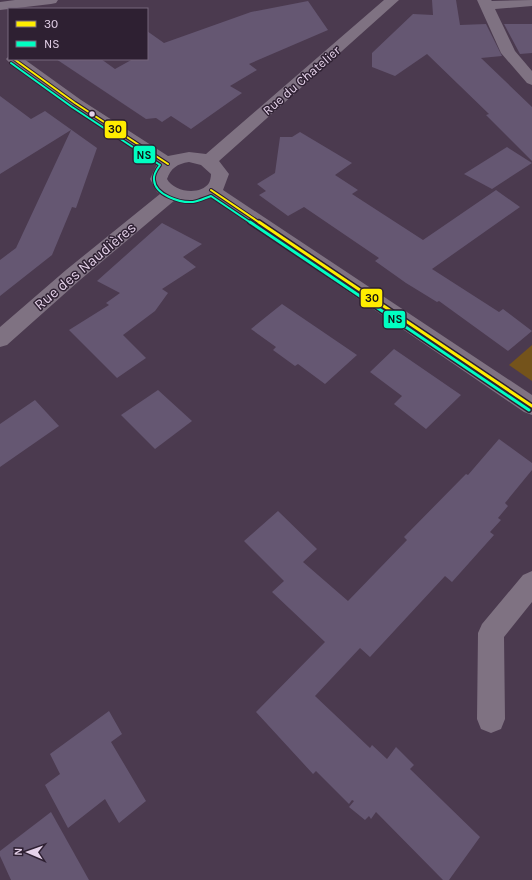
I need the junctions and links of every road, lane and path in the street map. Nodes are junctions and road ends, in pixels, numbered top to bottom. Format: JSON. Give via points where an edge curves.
{"nodes":[{"id":1,"x":51,"y":0,"type":"edge"},
{"id":2,"x":392,"y":0,"type":"edge"},
{"id":3,"x":532,"y":2,"type":"edge"},
{"id":4,"x":486,"y":3,"type":"edge"},
{"id":5,"x":0,"y":6,"type":"edge"},
{"id":6,"x":16,"y":60,"type":"edge"},
{"id":7,"x":531,"y":78,"type":"edge"},
{"id":8,"x":209,"y":161,"type":"junction"},
{"id":9,"x":168,"y":164,"type":"junction"},
{"id":10,"x":211,"y":190,"type":"junction"},
{"id":11,"x":171,"y":194,"type":"junction"},
{"id":12,"x":0,"y":339,"type":"edge"},
{"id":13,"x":532,"y":406,"type":"edge"},
{"id":14,"x":532,"y":583,"type":"edge"},
{"id":15,"x":491,"y":719,"type":"dead end"}],
"edges":[{"from":1,"to":5,"type":"street"},
{"from":2,"to":8,"type":"street","name":"Rue du Chatelier"},
{"from":3,"to":4,"type":"street"},
{"from":4,"to":7,"type":"street","via":[[508,53]]},
{"from":6,"to":9,"type":"street","via":[[75,103]]},
{"from":8,"to":9,"type":"street","via":[[189,157],[176,159]]},
{"from":8,"to":10,"type":"street","via":[[220,174],[218,183]]},
{"from":9,"to":11,"type":"street","via":[[162,169],[159,178],[163,189]]},
{"from":10,"to":11,"type":"street","via":[[192,197]]},
{"from":10,"to":13,"type":"street"},
{"from":11,"to":12,"type":"street","name":"Rue des Naudières"},
{"from":14,"to":15,"type":"street","via":[[491,633]]}]}
